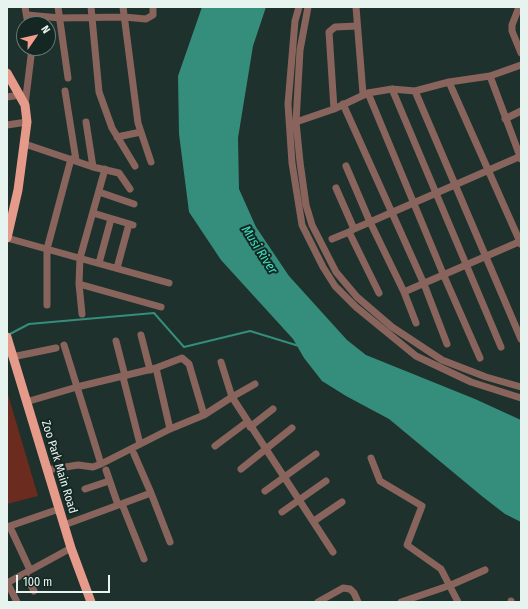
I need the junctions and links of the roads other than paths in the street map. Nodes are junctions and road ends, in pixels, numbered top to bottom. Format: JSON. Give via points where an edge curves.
{"nodes":[{"id":1,"x":58,"y":7,"type":"edge"},
{"id":2,"x":91,"y":7,"type":"edge"},
{"id":3,"x":123,"y":7,"type":"edge"},
{"id":4,"x":153,"y":7,"type":"edge"},
{"id":5,"x":299,"y":7,"type":"edge"},
{"id":6,"x":308,"y":7,"type":"edge"},
{"id":7,"x":356,"y":7,"type":"edge"},
{"id":8,"x":519,"y":7,"type":"edge"},
{"id":9,"x":26,"y":11,"type":"edge"},
{"id":10,"x":124,"y":17,"type":"junction"},
{"id":11,"x":60,"y":18,"type":"junction"},
{"id":12,"x":92,"y":18,"type":"junction"},
{"id":13,"x":358,"y":26,"type":"junction"},
{"id":14,"x":521,"y":53,"type":"edge"},
{"id":15,"x":31,"y":56,"type":"edge"},
{"id":16,"x":521,"y":65,"type":"edge"},
{"id":17,"x":7,"y":73,"type":"edge"},
{"id":18,"x":490,"y":76,"type":"junction"},
{"id":19,"x":68,"y":78,"type":"dead end"},
{"id":20,"x":450,"y":82,"type":"junction"},
{"id":21,"x":392,"y":89,"type":"junction"},
{"id":22,"x":65,"y":91,"type":"dead end"},
{"id":23,"x":416,"y":91,"type":"junction"},
{"id":24,"x":366,"y":94,"type":"junction"},
{"id":25,"x":20,"y":95,"type":"junction"},
{"id":26,"x":7,"y":97,"type":"edge"},
{"id":27,"x":343,"y":104,"type":"junction"},
{"id":28,"x":25,"y":105,"type":"junction"},
{"id":29,"x":334,"y":109,"type":"junction"},
{"id":30,"x":521,"y":111,"type":"edge"},
{"id":31,"x":505,"y":119,"type":"junction"},
{"id":32,"x":27,"y":122,"type":"junction"},
{"id":33,"x":86,"y":122,"type":"dead end"},
{"id":34,"x":296,"y":122,"type":"junction"},
{"id":35,"x":7,"y":125,"type":"edge"},
{"id":36,"x":141,"y":132,"type":"junction"},
{"id":37,"x":117,"y":137,"type":"junction"},
{"id":38,"x":25,"y":144,"type":"junction"},
{"id":39,"x":521,"y":157,"type":"edge"},
{"id":40,"x":74,"y":160,"type":"junction"},
{"id":41,"x":151,"y":162,"type":"dead end"},
{"id":42,"x":134,"y":166,"type":"dead end"},
{"id":43,"x":346,"y":166,"type":"dead end"},
{"id":44,"x":94,"y":167,"type":"junction"},
{"id":45,"x":105,"y":169,"type":"junction"},
{"id":46,"x":487,"y":170,"type":"junction"},
{"id":47,"x":456,"y":185,"type":"junction"},
{"id":48,"x":336,"y":188,"type":"dead end"},
{"id":49,"x":130,"y":189,"type":"dead end"},
{"id":50,"x":99,"y":192,"type":"junction"},
{"id":51,"x":436,"y":194,"type":"junction"},
{"id":52,"x":414,"y":202,"type":"junction"},
{"id":53,"x":134,"y":204,"type":"dead end"},
{"id":54,"x":392,"y":212,"type":"junction"},
{"id":55,"x":93,"y":213,"type":"junction"},
{"id":56,"x":9,"y":216,"type":"edge"},
{"id":57,"x":111,"y":219,"type":"junction"},
{"id":58,"x":370,"y":222,"type":"junction"},
{"id":59,"x":352,"y":231,"type":"junction"},
{"id":60,"x":7,"y":238,"type":"edge"},
{"id":61,"x":332,"y":239,"type":"dead end"},
{"id":62,"x":521,"y":243,"type":"edge"},
{"id":63,"x":47,"y":249,"type":"junction"},
{"id":64,"x":486,"y":256,"type":"junction"},
{"id":65,"x":80,"y":258,"type":"junction"},
{"id":66,"x":99,"y":263,"type":"junction"},
{"id":67,"x":465,"y":265,"type":"junction"},
{"id":68,"x":117,"y":268,"type":"junction"},
{"id":69,"x":444,"y":276,"type":"junction"},
{"id":70,"x":169,"y":283,"type":"dead end"},
{"id":71,"x":79,"y":284,"type":"junction"},
{"id":72,"x":424,"y":284,"type":"junction"},
{"id":73,"x":404,"y":292,"type":"junction"},
{"id":74,"x":379,"y":293,"type":"dead end"},
{"id":75,"x":47,"y":305,"type":"dead end"},
{"id":76,"x":161,"y":307,"type":"dead end"},
{"id":77,"x":82,"y":314,"type":"dead end"},
{"id":78,"x":416,"y":323,"type":"dead end"},
{"id":79,"x":142,"y":335,"type":"dead end"},
{"id":80,"x":7,"y":338,"type":"edge"},
{"id":81,"x":521,"y":339,"type":"edge"},
{"id":82,"x":116,"y":341,"type":"dead end"},
{"id":83,"x":447,"y":344,"type":"dead end"},
{"id":84,"x":64,"y":345,"type":"dead end"},
{"id":85,"x":500,"y":347,"type":"dead end"},
{"id":86,"x":56,"y":348,"type":"dead end"},
{"id":87,"x":480,"y":358,"type":"dead end"},
{"id":88,"x":11,"y":361,"type":"edge"},
{"id":89,"x":220,"y":362,"type":"dead end"},
{"id":90,"x":153,"y":369,"type":"junction"},
{"id":91,"x":124,"y":376,"type":"junction"},
{"id":92,"x":255,"y":384,"type":"dead end"},
{"id":93,"x":77,"y":387,"type":"junction"},
{"id":94,"x":521,"y":387,"type":"edge"},
{"id":95,"x":232,"y":397,"type":"junction"},
{"id":96,"x":521,"y":398,"type":"edge"},
{"id":97,"x":26,"y":402,"type":"junction"},
{"id":98,"x":273,"y":409,"type":"dead end"},
{"id":99,"x":204,"y":415,"type":"junction"},
{"id":100,"x":249,"y":425,"type":"junction"},
{"id":101,"x":292,"y":428,"type":"dead end"},
{"id":102,"x":170,"y":429,"type":"junction"},
{"id":103,"x":140,"y":444,"type":"junction"},
{"id":104,"x":215,"y":446,"type":"dead end"},
{"id":105,"x":266,"y":450,"type":"junction"},
{"id":106,"x":134,"y":454,"type":"dead end"},
{"id":107,"x":316,"y":454,"type":"dead end"},
{"id":108,"x":370,"y":458,"type":"dead end"},
{"id":109,"x":104,"y":467,"type":"junction"},
{"id":110,"x":241,"y":468,"type":"dead end"},
{"id":111,"x":47,"y":470,"type":"junction"},
{"id":112,"x":284,"y":477,"type":"junction"},
{"id":113,"x":109,"y":480,"type":"junction"},
{"id":114,"x":326,"y":481,"type":"dead end"},
{"id":115,"x":85,"y":489,"type":"dead end"},
{"id":116,"x":265,"y":491,"type":"dead end"},
{"id":117,"x":151,"y":493,"type":"junction"},
{"id":118,"x":299,"y":500,"type":"junction"},
{"id":119,"x":342,"y":502,"type":"dead end"},
{"id":120,"x":120,"y":505,"type":"junction"},
{"id":121,"x":59,"y":509,"type":"junction"},
{"id":122,"x":282,"y":512,"type":"dead end"},
{"id":123,"x":314,"y":521,"type":"junction"},
{"id":124,"x":64,"y":525,"type":"junction"},
{"id":125,"x":8,"y":527,"type":"edge"},
{"id":126,"x":170,"y":542,"type":"dead end"},
{"id":127,"x":71,"y":548,"type":"junction"},
{"id":128,"x":333,"y":552,"type":"dead end"},
{"id":129,"x":144,"y":559,"type":"dead end"},
{"id":130,"x":485,"y":570,"type":"dead end"},
{"id":131,"x":27,"y":572,"type":"junction"},
{"id":132,"x":7,"y":583,"type":"edge"},
{"id":133,"x":451,"y":585,"type":"junction"},
{"id":134,"x":34,"y":591,"type":"dead end"},
{"id":135,"x":412,"y":600,"type":"edge"},
{"id":136,"x":16,"y":602,"type":"edge"},
{"id":137,"x":91,"y":602,"type":"edge"},
{"id":138,"x":318,"y":602,"type":"edge"},
{"id":139,"x":358,"y":602,"type":"edge"},
{"id":140,"x":401,"y":602,"type":"edge"},
{"id":141,"x":458,"y":602,"type":"edge"}],
"edges":[{"from":1,"to":11,"type":"street"},
{"from":2,"to":12,"type":"street"},
{"from":3,"to":10,"type":"street"},
{"from":4,"to":10,"type":"street","via":[[153,15],[149,19]]},
{"from":5,"to":96,"type":"street","via":[[295,21],[288,104],[292,163],[302,225],[323,267],[335,286],[356,307],[416,356],[471,382]]},
{"from":6,"to":34,"type":"street","via":[[300,50]]},
{"from":7,"to":13,"type":"street"},
{"from":8,"to":14,"type":"street","via":[[512,31]]},
{"from":9,"to":11,"type":"street"},
{"from":10,"to":12,"type":"street"},
{"from":10,"to":36,"type":"street"},
{"from":11,"to":12,"type":"street"},
{"from":11,"to":19,"type":"street"},
{"from":12,"to":37,"type":"street","via":[[99,92]]},
{"from":13,"to":24,"type":"street"},
{"from":13,"to":29,"type":"street","via":[[336,27],[329,32]]},
{"from":15,"to":28,"type":"street"},
{"from":16,"to":18,"type":"street"},
{"from":17,"to":25,"type":"main road"},
{"from":18,"to":20,"type":"street"},
{"from":18,"to":31,"type":"street"},
{"from":20,"to":23,"type":"street"},
{"from":20,"to":46,"type":"street"},
{"from":21,"to":23,"type":"street"},
{"from":21,"to":24,"type":"street"},
{"from":21,"to":51,"type":"street"},
{"from":22,"to":40,"type":"street"},
{"from":23,"to":47,"type":"street"},
{"from":24,"to":27,"type":"street"},
{"from":24,"to":52,"type":"street"},
{"from":25,"to":26,"type":"street"},
{"from":25,"to":28,"type":"main road"},
{"from":27,"to":29,"type":"street"},
{"from":27,"to":54,"type":"street"},
{"from":28,"to":32,"type":"main road"},
{"from":29,"to":34,"type":"street"},
{"from":30,"to":31,"type":"street"},
{"from":31,"to":39,"type":"street"},
{"from":32,"to":35,"type":"street"},
{"from":32,"to":38,"type":"main road"},
{"from":33,"to":44,"type":"street"},
{"from":34,"to":94,"type":"street","via":[[306,205],[312,225],[336,272],[357,297],[392,328],[442,360]]},
{"from":36,"to":37,"type":"street"},
{"from":36,"to":41,"type":"street"},
{"from":37,"to":42,"type":"street"},
{"from":38,"to":40,"type":"street"},
{"from":38,"to":56,"type":"main road"},
{"from":39,"to":46,"type":"street"},
{"from":40,"to":44,"type":"street"},
{"from":40,"to":63,"type":"street"},
{"from":43,"to":58,"type":"street"},
{"from":44,"to":45,"type":"street"},
{"from":45,"to":49,"type":"street","via":[[119,172]]},
{"from":45,"to":50,"type":"street"},
{"from":46,"to":47,"type":"street"},
{"from":46,"to":62,"type":"street"},
{"from":47,"to":51,"type":"street"},
{"from":47,"to":64,"type":"street"},
{"from":48,"to":59,"type":"street"},
{"from":50,"to":53,"type":"street"},
{"from":50,"to":55,"type":"street"},
{"from":51,"to":52,"type":"street"},
{"from":51,"to":67,"type":"street"},
{"from":52,"to":54,"type":"street"},
{"from":52,"to":69,"type":"street"},
{"from":54,"to":58,"type":"street"},
{"from":54,"to":72,"type":"street"},
{"from":55,"to":57,"type":"street"},
{"from":55,"to":65,"type":"street"},
{"from":56,"to":60,"type":"main road"},
{"from":57,"to":66,"type":"street"},
{"from":57,"to":68,"type":"street","via":[[131,225]]},
{"from":58,"to":59,"type":"street"},
{"from":58,"to":73,"type":"street"},
{"from":59,"to":61,"type":"street"},
{"from":59,"to":74,"type":"street"},
{"from":60,"to":63,"type":"street"},
{"from":62,"to":64,"type":"street"},
{"from":63,"to":65,"type":"street"},
{"from":63,"to":75,"type":"street"},
{"from":64,"to":67,"type":"street"},
{"from":64,"to":81,"type":"street"},
{"from":65,"to":66,"type":"street"},
{"from":65,"to":71,"type":"street"},
{"from":66,"to":68,"type":"street"},
{"from":67,"to":69,"type":"street"},
{"from":67,"to":85,"type":"street"},
{"from":68,"to":70,"type":"street"},
{"from":69,"to":72,"type":"street"},
{"from":69,"to":87,"type":"street"},
{"from":71,"to":76,"type":"street"},
{"from":71,"to":77,"type":"street"},
{"from":72,"to":73,"type":"street"},
{"from":72,"to":83,"type":"street"},
{"from":73,"to":78,"type":"street"},
{"from":79,"to":90,"type":"street"},
{"from":80,"to":88,"type":"main road","name":"Zoo Park Main Road"},
{"from":82,"to":91,"type":"street"},
{"from":84,"to":93,"type":"street"},
{"from":86,"to":88,"type":"street"},
{"from":88,"to":97,"type":"main road","name":"Zoo Park Main Road"},
{"from":89,"to":95,"type":"street"},
{"from":90,"to":91,"type":"street"},
{"from":90,"to":99,"type":"street","via":[[178,359],[185,360],[189,364]]},
{"from":90,"to":102,"type":"street"},
{"from":91,"to":93,"type":"street"},
{"from":91,"to":103,"type":"street"},
{"from":92,"to":95,"type":"street"},
{"from":93,"to":97,"type":"street"},
{"from":93,"to":109,"type":"street"},
{"from":95,"to":99,"type":"street"},
{"from":95,"to":100,"type":"street"},
{"from":97,"to":111,"type":"main road","name":"Zoo Park Main Road"},
{"from":98,"to":100,"type":"street"},
{"from":99,"to":102,"type":"street"},
{"from":100,"to":104,"type":"street"},
{"from":100,"to":105,"type":"street"},
{"from":101,"to":105,"type":"street"},
{"from":102,"to":103,"type":"street"},
{"from":103,"to":109,"type":"street"},
{"from":105,"to":110,"type":"street"},
{"from":105,"to":112,"type":"street"},
{"from":106,"to":117,"type":"street"},
{"from":107,"to":112,"type":"street"},
{"from":108,"to":133,"type":"street","via":[[380,481],[422,506],[408,545],[441,569]]},
{"from":109,"to":111,"type":"street","via":[[78,465]]},
{"from":109,"to":113,"type":"street"},
{"from":111,"to":121,"type":"main road","name":"Zoo Park Main Road"},
{"from":112,"to":116,"type":"street"},
{"from":112,"to":118,"type":"street"},
{"from":113,"to":115,"type":"street"},
{"from":113,"to":120,"type":"street"},
{"from":114,"to":118,"type":"street"},
{"from":117,"to":120,"type":"street"},
{"from":117,"to":126,"type":"street"},
{"from":118,"to":122,"type":"street"},
{"from":118,"to":123,"type":"street"},
{"from":119,"to":123,"type":"street"},
{"from":120,"to":124,"type":"street"},
{"from":120,"to":129,"type":"street"},
{"from":121,"to":124,"type":"main road","name":"Zoo Park Main Road"},
{"from":121,"to":125,"type":"street"},
{"from":123,"to":128,"type":"street"},
{"from":124,"to":127,"type":"main road","name":"Zoo Park Main Road"},
{"from":125,"to":131,"type":"street"},
{"from":127,"to":131,"type":"street"},
{"from":127,"to":137,"type":"main road","name":"Zoo Park Main Road"},
{"from":130,"to":133,"type":"street"},
{"from":131,"to":132,"type":"street"},
{"from":131,"to":134,"type":"street"},
{"from":132,"to":136,"type":"street"},
{"from":133,"to":135,"type":"street"},
{"from":133,"to":141,"type":"street"},
{"from":135,"to":140,"type":"street"},
{"from":138,"to":139,"type":"street","via":[[343,588],[350,589]]}]}
